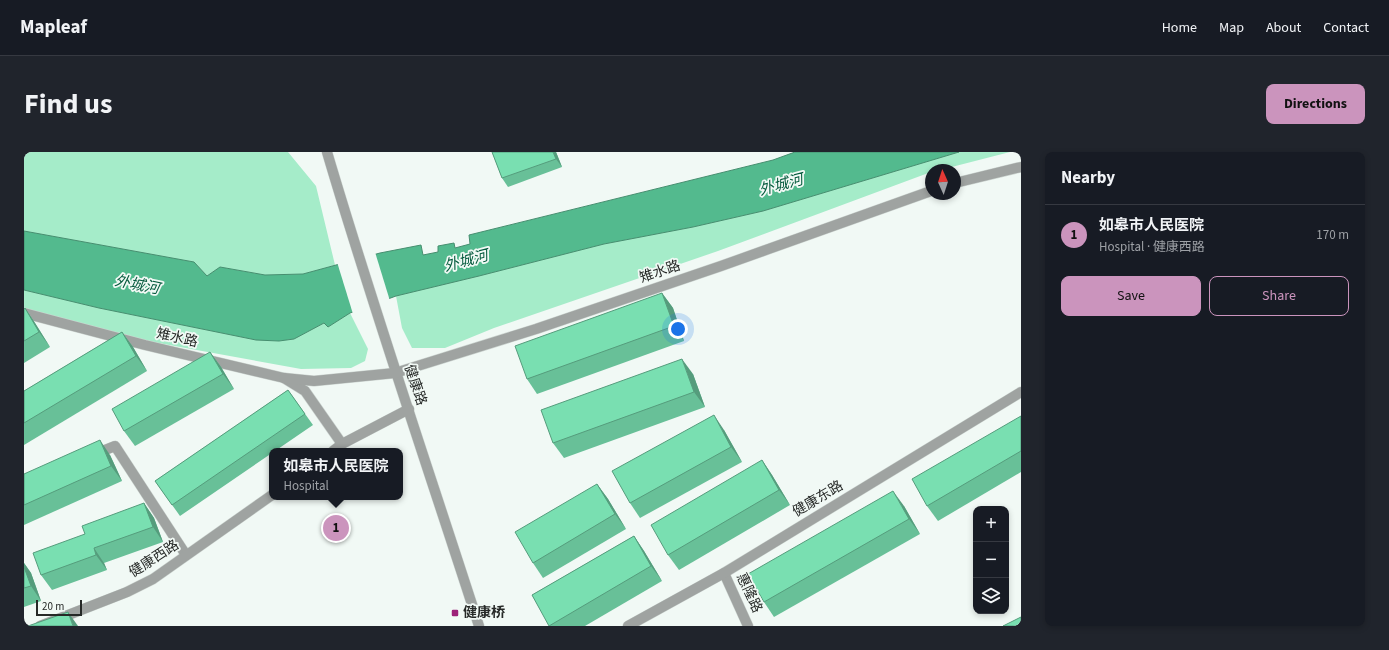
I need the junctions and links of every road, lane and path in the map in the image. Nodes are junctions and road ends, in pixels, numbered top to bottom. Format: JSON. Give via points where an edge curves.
{"nodes":[{"id":1,"x":327,"y":152,"type":"edge"},
{"id":2,"x":1021,"y":167,"type":"edge"},
{"id":3,"x":961,"y":182,"type":"edge"},
{"id":4,"x":925,"y":193,"type":"edge"},
{"id":5,"x":24,"y":313,"type":"edge"},
{"id":6,"x":395,"y":373,"type":"junction"},
{"id":7,"x":284,"y":378,"type":"junction"},
{"id":8,"x":1021,"y":392,"type":"edge"},
{"id":9,"x":409,"y":409,"type":"junction"},
{"id":10,"x":342,"y":444,"type":"junction"},
{"id":11,"x":337,"y":448,"type":"edge"},
{"id":12,"x":87,"y":458,"type":"edge"},
{"id":13,"x":269,"y":497,"type":"edge"},
{"id":14,"x":186,"y":555,"type":"junction"},
{"id":15,"x":724,"y":573,"type":"junction"},
{"id":16,"x":40,"y":626,"type":"edge"},
{"id":17,"x":479,"y":626,"type":"edge"},
{"id":18,"x":628,"y":626,"type":"edge"},
{"id":19,"x":748,"y":626,"type":"edge"}],
"edges":[{"from":1,"to":6,"type":"street","name":"健康路"},
{"from":2,"to":3,"type":"street"},
{"from":4,"to":6,"type":"street","name":"雉水路","via":[[536,329]]},
{"from":5,"to":7,"type":"street","name":"雉水路"},
{"from":6,"to":7,"type":"street","name":"雉水路","via":[[314,381]]},
{"from":6,"to":9,"type":"street","name":"健康路"},
{"from":7,"to":10,"type":"street","name":"雉水路","via":[[305,390]]},
{"from":8,"to":15,"type":"street","name":"健康东路"},
{"from":9,"to":10,"type":"street"},
{"from":9,"to":17,"type":"street","name":"健康路"},
{"from":10,"to":11,"type":"street"},
{"from":12,"to":14,"type":"street","via":[[114,446]]},
{"from":13,"to":14,"type":"street","name":"健康西路"},
{"from":14,"to":16,"type":"street","name":"健康西路","via":[[153,579],[127,592]]},
{"from":15,"to":18,"type":"street","name":"健康东路"},
{"from":15,"to":19,"type":"street","name":"惠隆路"}]}
